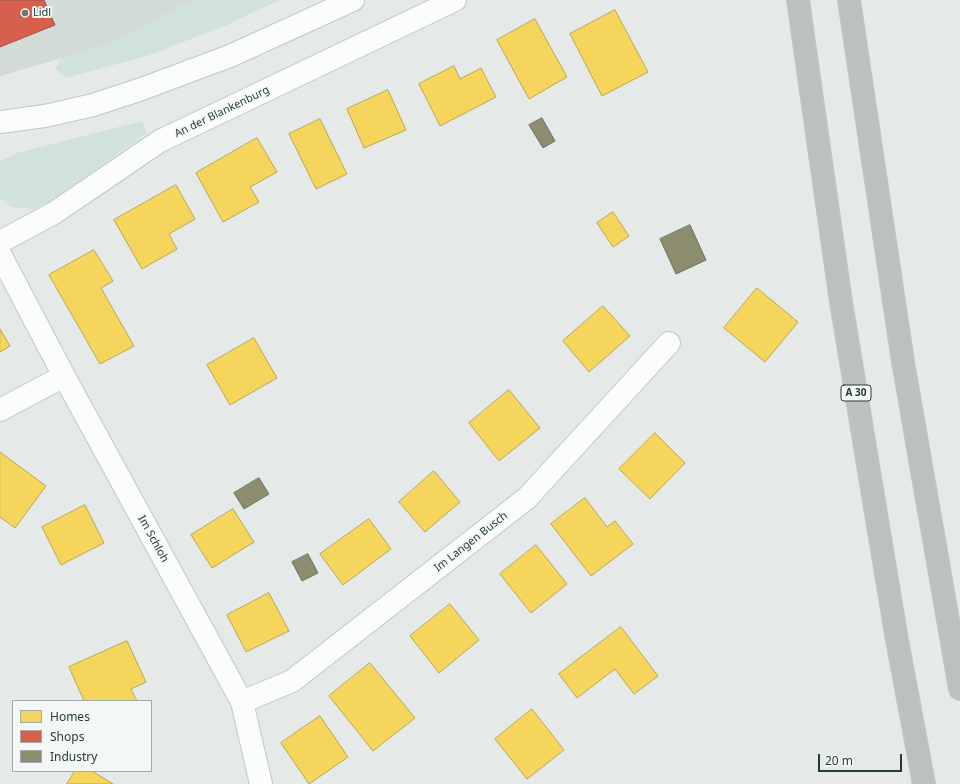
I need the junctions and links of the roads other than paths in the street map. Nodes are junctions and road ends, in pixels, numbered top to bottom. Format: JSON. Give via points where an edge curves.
{"nodes":[{"id":1,"x":353,"y":0,"type":"edge"},
{"id":2,"x":456,"y":0,"type":"edge"},
{"id":3,"x":798,"y":0,"type":"edge"},
{"id":4,"x":850,"y":0,"type":"edge"},
{"id":5,"x":0,"y":122,"type":"edge"},
{"id":6,"x":0,"y":242,"type":"edge"},
{"id":7,"x":0,"y":254,"type":"edge"},
{"id":8,"x":669,"y":343,"type":"dead end"},
{"id":9,"x":64,"y":376,"type":"junction"},
{"id":10,"x":0,"y":410,"type":"edge"},
{"id":11,"x":960,"y":689,"type":"edge"},
{"id":12,"x":242,"y":702,"type":"junction"},
{"id":13,"x":261,"y":784,"type":"edge"},
{"id":14,"x":924,"y":784,"type":"edge"}],
"edges":[{"from":1,"to":5,"type":"street","via":[[230,56],[139,90],[93,105]]},
{"from":2,"to":6,"type":"street","name":"An der Blankenburg","via":[[160,141],[54,213]]},
{"from":3,"to":14,"type":"highway","number":"A 30","via":[[841,302],[897,640]]},
{"from":4,"to":11,"type":"highway","via":[[903,362]]},
{"from":7,"to":9,"type":"street","name":"Im Schloh"},
{"from":8,"to":12,"type":"street","name":"Im Langen Busch","via":[[527,498],[292,681]]},
{"from":9,"to":10,"type":"street"},
{"from":9,"to":12,"type":"street","name":"Im Schloh"},
{"from":12,"to":13,"type":"street","name":"Im Schloh"}]}
